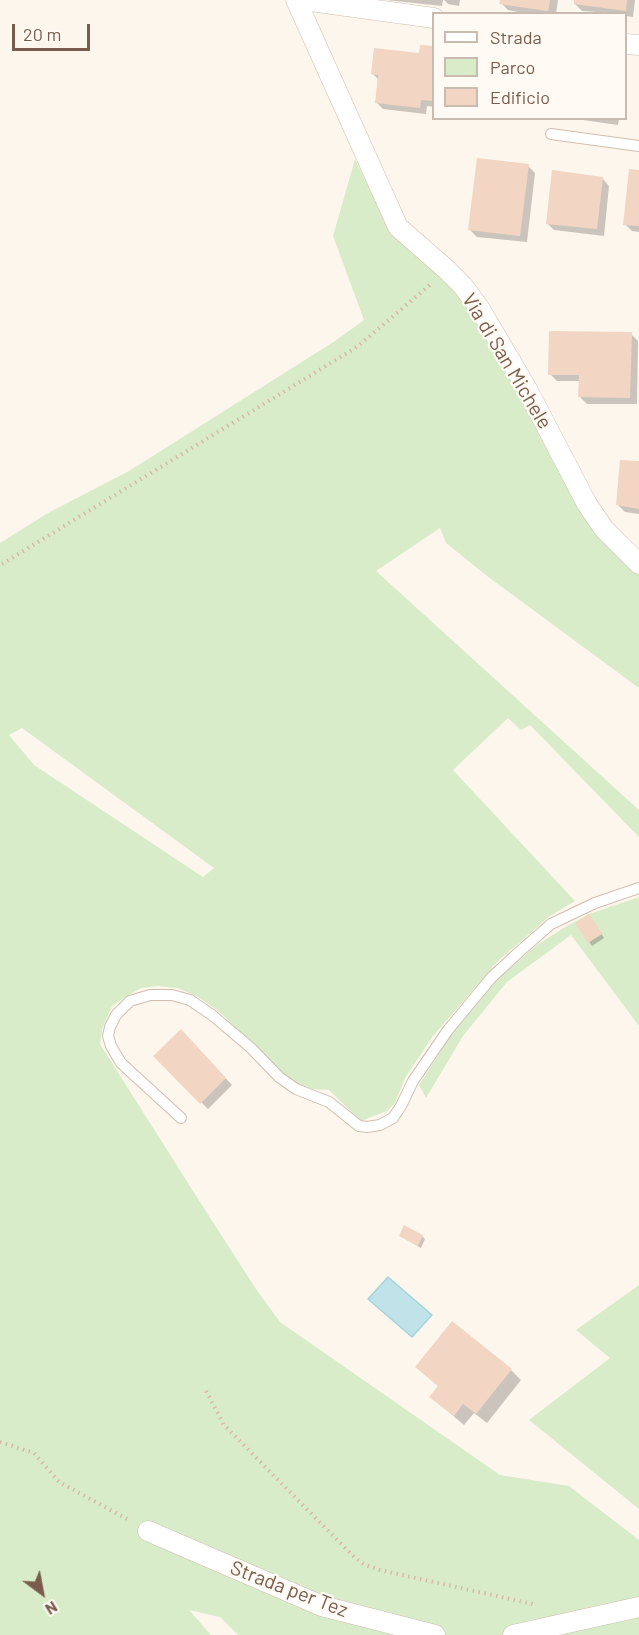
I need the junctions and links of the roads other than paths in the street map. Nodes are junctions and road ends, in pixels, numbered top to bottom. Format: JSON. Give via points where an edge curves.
{"nodes":[{"id":1,"x":296,"y":0,"type":"edge"},
{"id":2,"x":303,"y":0,"type":"edge"},
{"id":3,"x":432,"y":18,"type":"edge"},
{"id":4,"x":551,"y":134,"type":"dead end"},
{"id":5,"x":639,"y":146,"type":"edge"},
{"id":6,"x":639,"y":564,"type":"edge"},
{"id":7,"x":639,"y":888,"type":"edge"},
{"id":8,"x":181,"y":1118,"type":"dead end"},
{"id":9,"x":148,"y":1531,"type":"road end"},
{"id":10,"x":639,"y":1608,"type":"edge"},
{"id":11,"x":435,"y":1635,"type":"edge"},
{"id":12,"x":513,"y":1635,"type":"edge"}],
"edges":[{"from":1,"to":6,"type":"street","name":"Via di San Michele","via":[[398,227],[464,286],[528,389],[587,504],[604,529]]},
{"from":2,"to":3,"type":"street"},
{"from":4,"to":5,"type":"lane"},
{"from":7,"to":8,"type":"lane","via":[[551,924],[519,952],[491,978],[448,1030],[412,1081],[393,1118],[380,1125],[359,1126],[329,1102],[296,1089],[190,1000],[150,995],[130,1001],[110,1027],[111,1046],[121,1063]]},
{"from":9,"to":11,"type":"street","name":"Strada per Tez","via":[[322,1606]]},
{"from":10,"to":12,"type":"street"}]}
